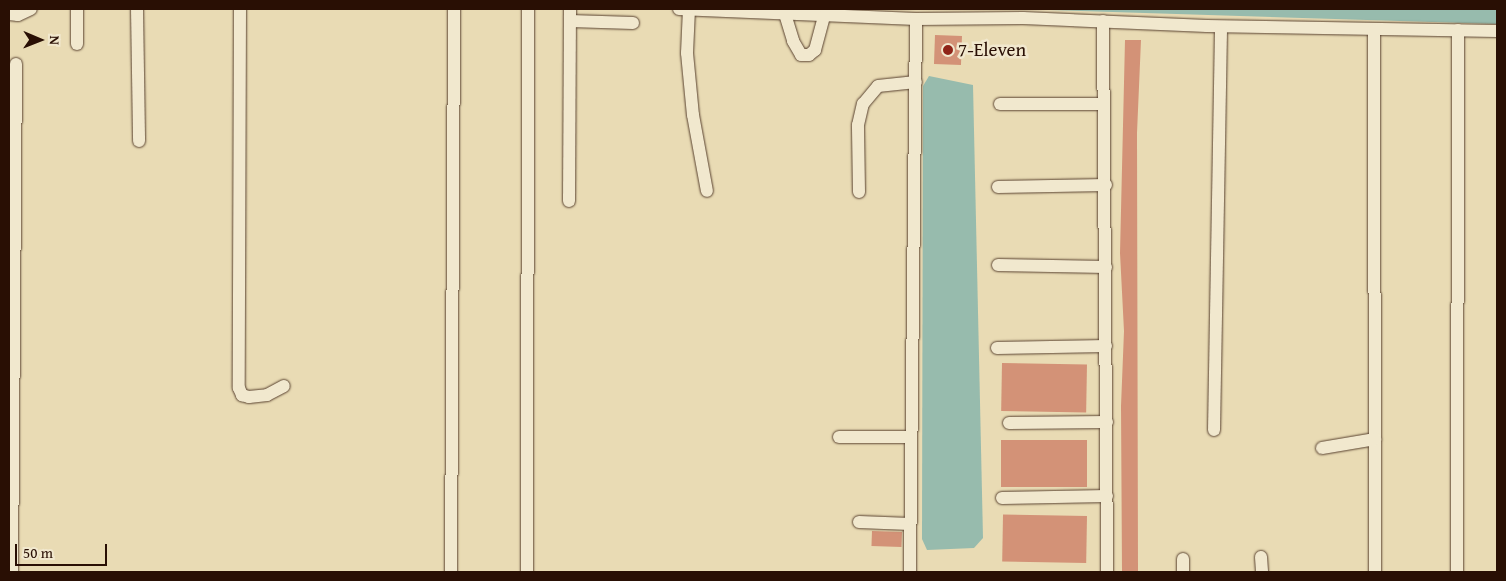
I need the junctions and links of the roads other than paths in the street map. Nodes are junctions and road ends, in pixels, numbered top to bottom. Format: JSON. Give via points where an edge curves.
{"nodes":[{"id":1,"x":31,"y":9,"type":"edge"},
{"id":2,"x":77,"y":9,"type":"edge"},
{"id":3,"x":137,"y":9,"type":"edge"},
{"id":4,"x":240,"y":9,"type":"edge"},
{"id":5,"x":454,"y":9,"type":"edge"},
{"id":6,"x":528,"y":9,"type":"edge"},
{"id":7,"x":679,"y":9,"type":"edge"},
{"id":8,"x":690,"y":9,"type":"edge"},
{"id":9,"x":9,"y":14,"type":"edge"},
{"id":10,"x":785,"y":14,"type":"junction"},
{"id":11,"x":570,"y":15,"type":"edge"},
{"id":12,"x":824,"y":16,"type":"junction"},
{"id":13,"x":916,"y":20,"type":"junction"},
{"id":14,"x":1103,"y":21,"type":"junction"},
{"id":15,"x":633,"y":23,"type":"dead end"},
{"id":16,"x":1221,"y":27,"type":"junction"},
{"id":17,"x":1374,"y":30,"type":"junction"},
{"id":18,"x":1458,"y":30,"type":"junction"},
{"id":19,"x":1497,"y":31,"type":"edge"},
{"id":20,"x":76,"y":44,"type":"dead end"},
{"id":21,"x":16,"y":64,"type":"dead end"},
{"id":22,"x":916,"y":82,"type":"junction"},
{"id":23,"x":1000,"y":104,"type":"dead end"},
{"id":24,"x":1104,"y":104,"type":"junction"},
{"id":25,"x":12,"y":135,"type":"edge"},
{"id":26,"x":139,"y":141,"type":"dead end"},
{"id":27,"x":1106,"y":185,"type":"junction"},
{"id":28,"x":998,"y":187,"type":"dead end"},
{"id":29,"x":707,"y":191,"type":"dead end"},
{"id":30,"x":859,"y":192,"type":"dead end"},
{"id":31,"x":569,"y":201,"type":"dead end"},
{"id":32,"x":998,"y":265,"type":"dead end"},
{"id":33,"x":1106,"y":268,"type":"junction"},
{"id":34,"x":1106,"y":346,"type":"junction"},
{"id":35,"x":997,"y":348,"type":"dead end"},
{"id":36,"x":284,"y":386,"type":"dead end"},
{"id":37,"x":1106,"y":422,"type":"junction"},
{"id":38,"x":1009,"y":423,"type":"dead end"},
{"id":39,"x":1214,"y":430,"type":"dead end"},
{"id":40,"x":839,"y":437,"type":"dead end"},
{"id":41,"x":911,"y":437,"type":"junction"},
{"id":42,"x":1375,"y":439,"type":"junction"},
{"id":43,"x":1322,"y":448,"type":"dead end"},
{"id":44,"x":11,"y":456,"type":"edge"},
{"id":45,"x":1107,"y":496,"type":"junction"},
{"id":46,"x":1002,"y":498,"type":"dead end"},
{"id":47,"x":859,"y":522,"type":"dead end"},
{"id":48,"x":910,"y":524,"type":"junction"},
{"id":49,"x":1261,"y":557,"type":"dead end"},
{"id":50,"x":1183,"y":559,"type":"dead end"},
{"id":51,"x":12,"y":572,"type":"edge"},
{"id":52,"x":451,"y":572,"type":"edge"},
{"id":53,"x":527,"y":572,"type":"edge"},
{"id":54,"x":910,"y":572,"type":"edge"},
{"id":55,"x":1107,"y":572,"type":"edge"},
{"id":56,"x":1183,"y":572,"type":"edge"},
{"id":57,"x":1262,"y":572,"type":"edge"},
{"id":58,"x":1375,"y":572,"type":"edge"},
{"id":59,"x":1457,"y":572,"type":"edge"}],
"edges":[{"from":1,"to":9,"type":"street","via":[[18,15]]},
{"from":2,"to":20,"type":"street"},
{"from":3,"to":26,"type":"street"},
{"from":4,"to":36,"type":"street","via":[[239,388],[242,395],[249,397],[268,395]]},
{"from":5,"to":52,"type":"street"},
{"from":6,"to":53,"type":"street"},
{"from":7,"to":8,"type":"street"},
{"from":8,"to":10,"type":"street"},
{"from":8,"to":29,"type":"street","via":[[688,53],[692,115]]},
{"from":10,"to":12,"type":"street"},
{"from":10,"to":12,"type":"street","via":[[801,55],[809,55],[815,50]]},
{"from":11,"to":15,"type":"street"},
{"from":11,"to":31,"type":"street"},
{"from":12,"to":13,"type":"street"},
{"from":13,"to":14,"type":"street"},
{"from":13,"to":22,"type":"street"},
{"from":14,"to":16,"type":"street"},
{"from":14,"to":24,"type":"street"},
{"from":16,"to":17,"type":"street"},
{"from":16,"to":39,"type":"street"},
{"from":17,"to":18,"type":"street"},
{"from":17,"to":42,"type":"street"},
{"from":18,"to":19,"type":"street"},
{"from":18,"to":59,"type":"street"},
{"from":21,"to":25,"type":"street"},
{"from":22,"to":30,"type":"street","via":[[878,86],[863,104],[858,124]]},
{"from":22,"to":41,"type":"street"},
{"from":23,"to":24,"type":"street"},
{"from":24,"to":27,"type":"street"},
{"from":25,"to":44,"type":"street"},
{"from":27,"to":28,"type":"street"},
{"from":27,"to":33,"type":"street"},
{"from":32,"to":33,"type":"street"},
{"from":33,"to":34,"type":"street"},
{"from":34,"to":35,"type":"street"},
{"from":34,"to":37,"type":"street"},
{"from":37,"to":38,"type":"street"},
{"from":37,"to":45,"type":"street"},
{"from":40,"to":41,"type":"street"},
{"from":41,"to":48,"type":"street"},
{"from":42,"to":43,"type":"street"},
{"from":42,"to":58,"type":"street"},
{"from":44,"to":51,"type":"street"},
{"from":45,"to":46,"type":"street"},
{"from":45,"to":55,"type":"street"},
{"from":47,"to":48,"type":"street"},
{"from":48,"to":54,"type":"street"},
{"from":49,"to":57,"type":"street"},
{"from":50,"to":56,"type":"street"}]}
